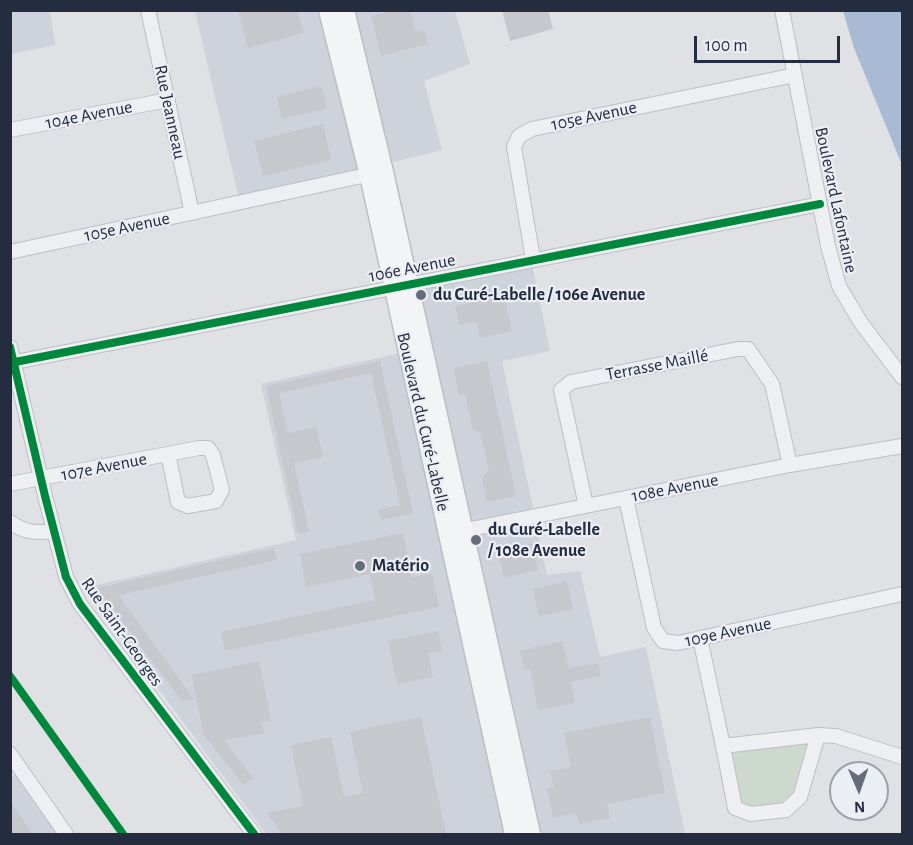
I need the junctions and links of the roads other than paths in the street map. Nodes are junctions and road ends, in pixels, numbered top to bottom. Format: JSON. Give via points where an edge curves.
{"nodes":[{"id":1,"x":148,"y":10,"type":"edge"},
{"id":2,"x":328,"y":10,"type":"edge"},
{"id":3,"x":345,"y":10,"type":"edge"},
{"id":4,"x":782,"y":10,"type":"edge"},
{"id":5,"x":795,"y":75,"type":"junction"},
{"id":6,"x":168,"y":100,"type":"junction"},
{"id":7,"x":10,"y":130,"type":"edge"},
{"id":8,"x":377,"y":173,"type":"junction"},
{"id":9,"x":820,"y":204,"type":"junction"},
{"id":10,"x":192,"y":213,"type":"junction"},
{"id":11,"x":10,"y":252,"type":"edge"},
{"id":12,"x":533,"y":259,"type":"junction"},
{"id":13,"x":401,"y":286,"type":"junction"},
{"id":14,"x":10,"y":347,"type":"edge"},
{"id":15,"x":12,"y":363,"type":"edge"},
{"id":16,"x":903,"y":377,"type":"edge"},
{"id":17,"x":903,"y":446,"type":"edge"},
{"id":18,"x":168,"y":454,"type":"junction"},
{"id":19,"x":790,"y":465,"type":"junction"},
{"id":20,"x":41,"y":479,"type":"junction"},
{"id":21,"x":10,"y":484,"type":"edge"},
{"id":22,"x":626,"y":498,"type":"junction"},
{"id":23,"x":586,"y":506,"type":"junction"},
{"id":24,"x":10,"y":522,"type":"edge"},
{"id":25,"x":54,"y":531,"type":"junction"},
{"id":26,"x":456,"y":532,"type":"junction"},
{"id":27,"x":903,"y":594,"type":"edge"},
{"id":28,"x":700,"y":638,"type":"junction"},
{"id":29,"x":818,"y":735,"type":"junction"},
{"id":30,"x":500,"y":737,"type":"junction"},
{"id":31,"x":723,"y":746,"type":"junction"},
{"id":32,"x":10,"y":754,"type":"edge"},
{"id":33,"x":903,"y":757,"type":"edge"},
{"id":34,"x":66,"y":834,"type":"edge"},
{"id":35,"x":254,"y":834,"type":"edge"},
{"id":36,"x":514,"y":834,"type":"edge"},
{"id":37,"x":531,"y":834,"type":"edge"}],
"edges":[{"from":1,"to":6,"type":"street","name":"Rue Jeanneau"},
{"from":2,"to":8,"type":"main road","name":"Boulevard du Curé-Labelle"},
{"from":3,"to":8,"type":"main road","name":"Boulevard du Curé-Labelle"},
{"from":4,"to":5,"type":"street","name":"Boulevard Lafontaine"},
{"from":5,"to":9,"type":"street","name":"Boulevard Lafontaine"},
{"from":5,"to":12,"type":"street","name":"105e Avenue","via":[[532,129],[519,136],[514,147]]},
{"from":6,"to":7,"type":"street","name":"104e Avenue"},
{"from":6,"to":10,"type":"street","name":"Rue Jeanneau"},
{"from":8,"to":10,"type":"street","name":"105e Avenue"},
{"from":8,"to":13,"type":"main road","name":"Boulevard du Curé-Labelle"},
{"from":9,"to":12,"type":"street","name":"106e Avenue"},
{"from":9,"to":16,"type":"street","name":"Boulevard Lafontaine","via":[[839,286],[861,323]]},
{"from":10,"to":11,"type":"street","name":"105e Avenue"},
{"from":12,"to":13,"type":"street","name":"106e Avenue"},
{"from":13,"to":15,"type":"street","name":"106e Avenue"},
{"from":13,"to":26,"type":"main road","name":"Boulevard du Curé-Labelle"},
{"from":14,"to":15,"type":"street","name":"Rue Saint-Georges"},
{"from":15,"to":20,"type":"street","name":"Rue Saint-Georges"},
{"from":17,"to":19,"type":"street","name":"108e Avenue"},
{"from":18,"to":18,"type":"street","name":"107e Avenue","via":[[208,448],[222,490],[216,501],[188,506],[178,502]]},
{"from":18,"to":20,"type":"street","name":"107e Avenue"},
{"from":19,"to":22,"type":"street","name":"108e Avenue"},
{"from":19,"to":23,"type":"street","name":"Terrasse Maillé","via":[[772,384],[748,349],[571,382],[561,390]]},
{"from":20,"to":21,"type":"street"},
{"from":20,"to":25,"type":"street","name":"Rue Saint-Georges"},
{"from":22,"to":23,"type":"street","name":"108e Avenue"},
{"from":22,"to":28,"type":"street","name":"109e Avenue","via":[[654,628],[663,641],[678,643]]},
{"from":23,"to":26,"type":"street","name":"108e Avenue"},
{"from":24,"to":25,"type":"street","via":[[27,532]]},
{"from":25,"to":35,"type":"street","name":"Rue Saint-Georges","via":[[66,577],[80,604]]},
{"from":26,"to":30,"type":"main road","name":"Boulevard du Curé-Labelle"},
{"from":27,"to":28,"type":"street","name":"109e Avenue"},
{"from":28,"to":31,"type":"street"},
{"from":29,"to":31,"type":"street"},
{"from":29,"to":31,"type":"street","via":[[800,797],[786,810],[752,814],[735,808]]},
{"from":29,"to":33,"type":"street","via":[[836,736]]},
{"from":30,"to":36,"type":"main road","name":"Boulevard du Curé-Labelle"},
{"from":30,"to":37,"type":"main road","name":"Boulevard du Curé-Labelle"},
{"from":32,"to":34,"type":"street"}]}
